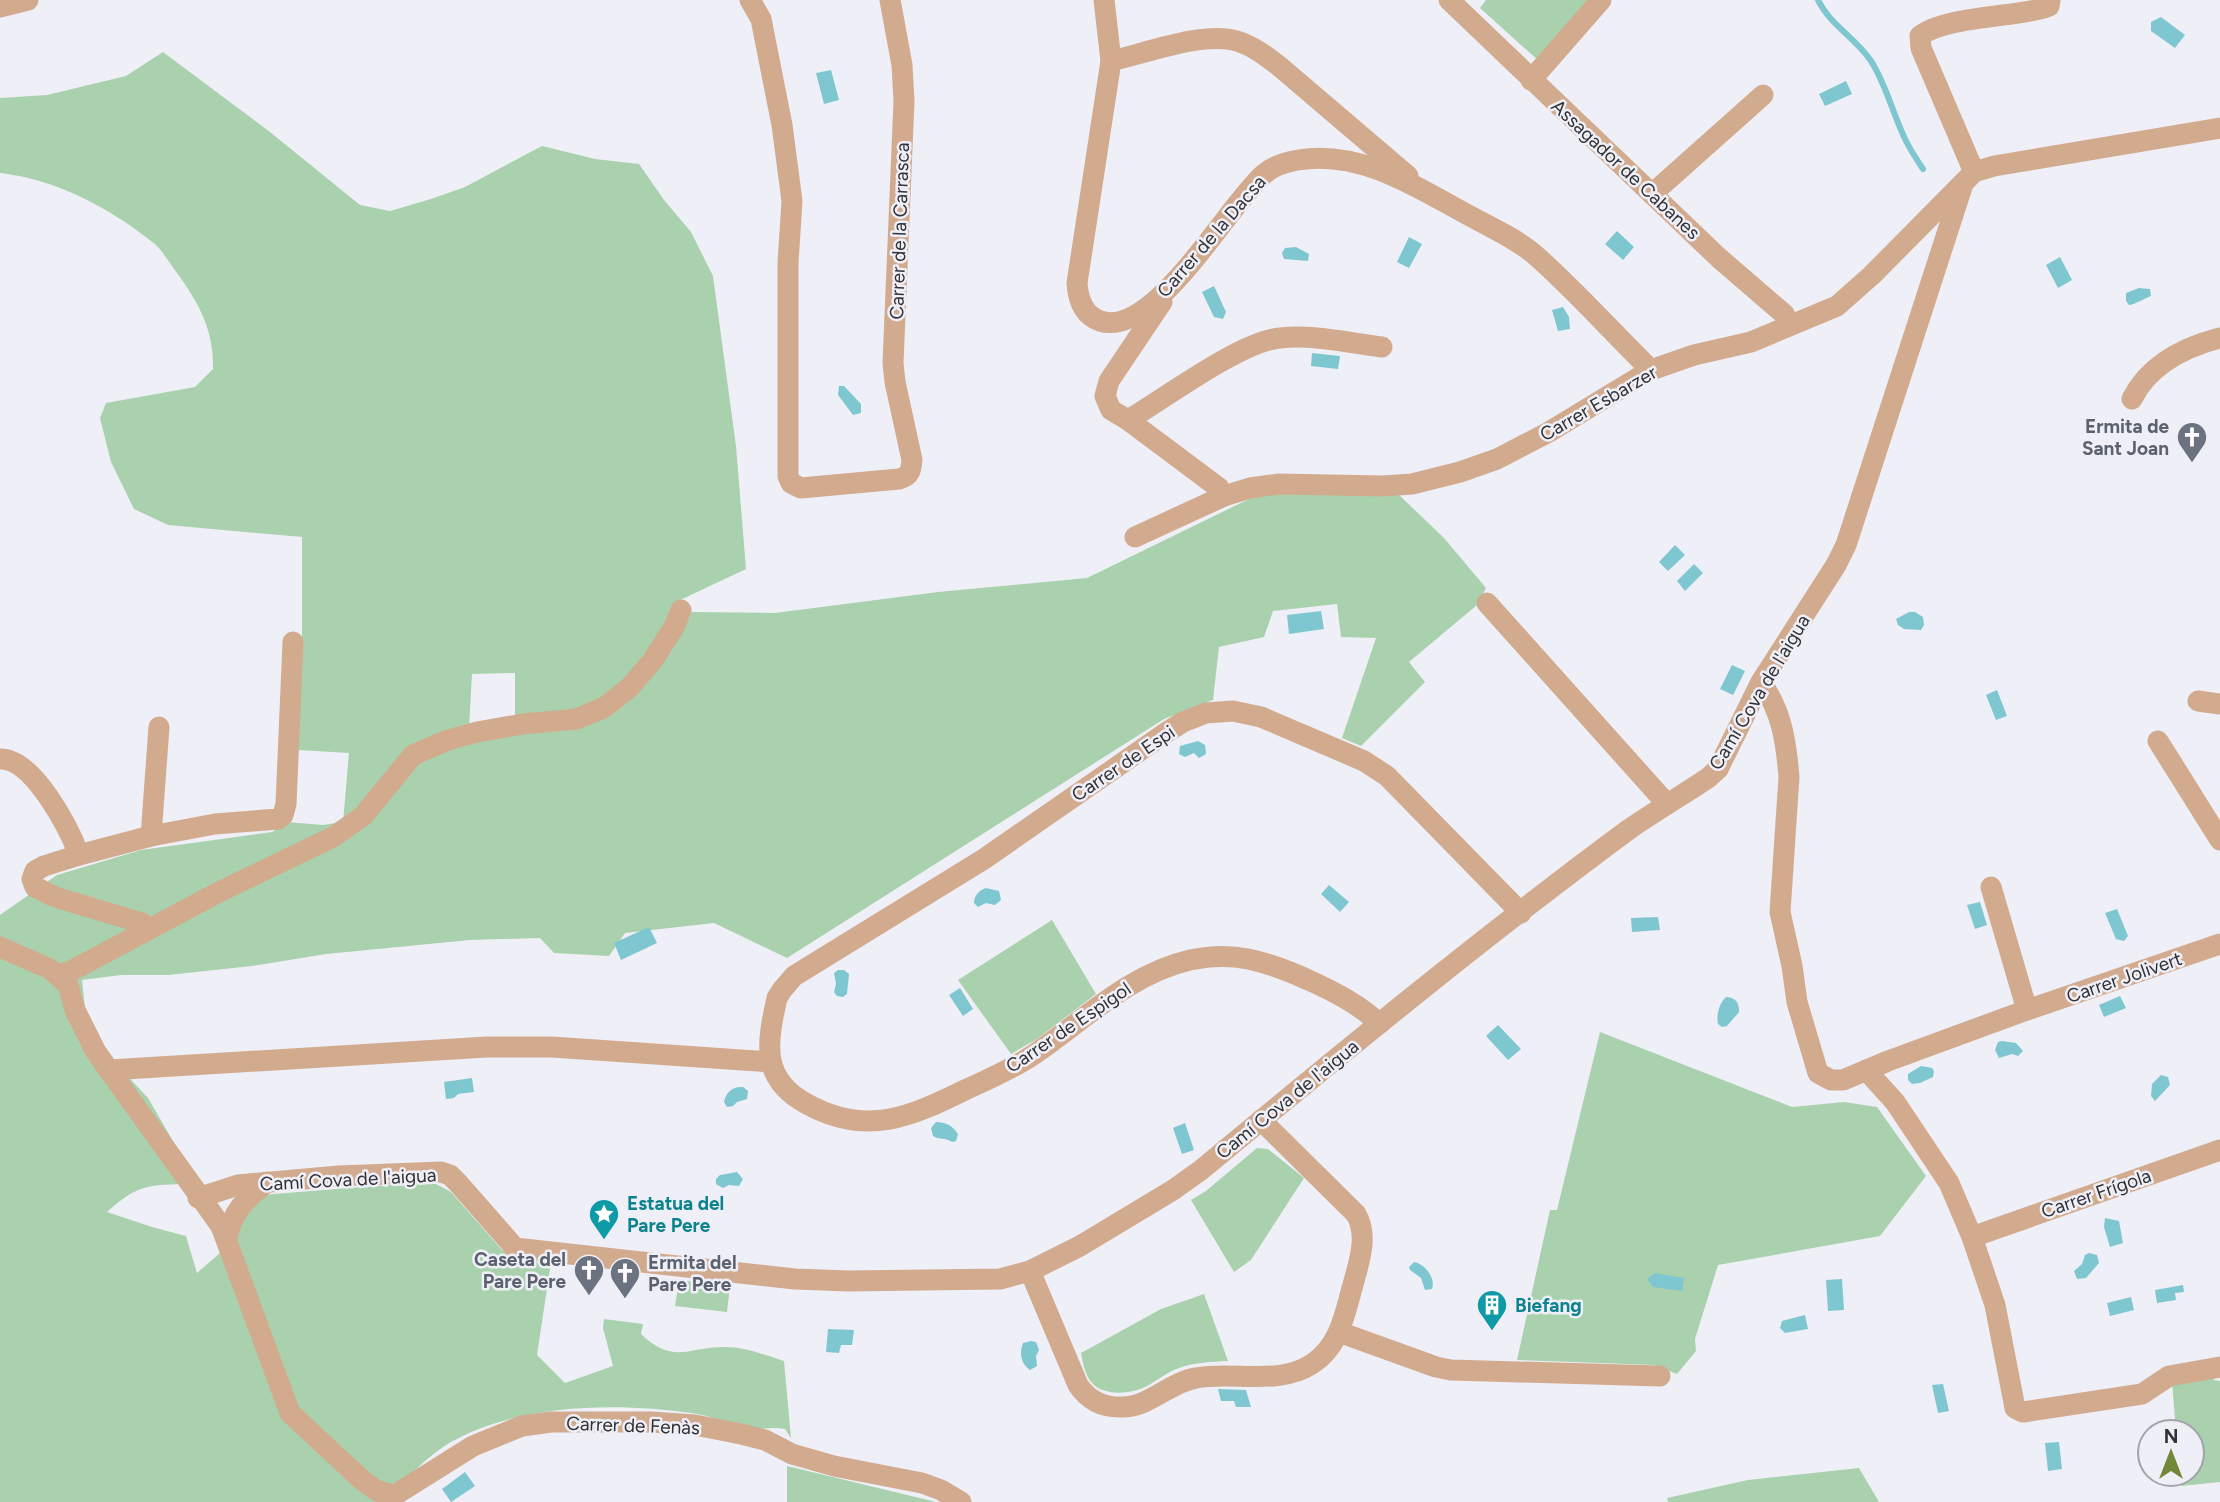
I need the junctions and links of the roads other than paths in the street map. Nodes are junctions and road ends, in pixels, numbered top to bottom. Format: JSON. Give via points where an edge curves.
{"nodes":[{"id":1,"x":29,"y":0,"type":"edge"},
{"id":2,"x":750,"y":0,"type":"edge"},
{"id":3,"x":890,"y":0,"type":"edge"},
{"id":4,"x":1104,"y":0,"type":"edge"},
{"id":5,"x":1601,"y":0,"type":"edge"},
{"id":6,"x":2050,"y":0,"type":"edge"},
{"id":7,"x":1461,"y":4,"type":"edge"},
{"id":8,"x":0,"y":7,"type":"edge"},
{"id":9,"x":1111,"y":61,"type":"junction"},
{"id":10,"x":1531,"y":80,"type":"junction"},
{"id":11,"x":1763,"y":94,"type":"dead end"},
{"id":12,"x":2220,"y":128,"type":"edge"},
{"id":13,"x":1969,"y":178,"type":"junction"},
{"id":14,"x":1424,"y":190,"type":"junction"},
{"id":15,"x":1652,"y":194,"type":"junction"},
{"id":16,"x":1160,"y":297,"type":"junction"},
{"id":17,"x":1790,"y":325,"type":"junction"},
{"id":18,"x":2220,"y":338,"type":"edge"},
{"id":19,"x":1382,"y":347,"type":"dead end"},
{"id":20,"x":1651,"y":370,"type":"junction"},
{"id":21,"x":2132,"y":399,"type":"dead end"},
{"id":22,"x":1128,"y":420,"type":"junction"},
{"id":23,"x":1224,"y":496,"type":"junction"},
{"id":24,"x":1135,"y":537,"type":"dead end"},
{"id":25,"x":1487,"y":603,"type":"dead end"},
{"id":26,"x":681,"y":610,"type":"dead end"},
{"id":27,"x":293,"y":642,"type":"dead end"},
{"id":28,"x":1761,"y":682,"type":"junction"},
{"id":29,"x":2197,"y":701,"type":"dead end"},
{"id":30,"x":2220,"y":704,"type":"edge"},
{"id":31,"x":159,"y":727,"type":"dead end"},
{"id":32,"x":2158,"y":741,"type":"dead end"},
{"id":33,"x":0,"y":759,"type":"edge"},
{"id":34,"x":1667,"y":804,"type":"junction"},
{"id":35,"x":151,"y":836,"type":"junction"},
{"id":36,"x":2220,"y":840,"type":"edge"},
{"id":37,"x":79,"y":855,"type":"junction"},
{"id":38,"x":1991,"y":887,"type":"dead end"},
{"id":39,"x":1521,"y":913,"type":"junction"},
{"id":40,"x":148,"y":929,"type":"junction"},
{"id":41,"x":2220,"y":944,"type":"edge"},
{"id":42,"x":0,"y":947,"type":"edge"},
{"id":43,"x":58,"y":975,"type":"junction"},
{"id":44,"x":2028,"y":1010,"type":"junction"},
{"id":45,"x":1379,"y":1024,"type":"junction"},
{"id":46,"x":770,"y":1062,"type":"junction"},
{"id":47,"x":109,"y":1070,"type":"junction"},
{"id":48,"x":1866,"y":1070,"type":"junction"},
{"id":49,"x":1261,"y":1120,"type":"junction"},
{"id":50,"x":2220,"y":1150,"type":"edge"},
{"id":51,"x":267,"y":1182,"type":"junction"},
{"id":52,"x":198,"y":1198,"type":"junction"},
{"id":53,"x":1972,"y":1237,"type":"junction"},
{"id":54,"x":227,"y":1239,"type":"junction"},
{"id":55,"x":1030,"y":1272,"type":"junction"},
{"id":56,"x":1339,"y":1332,"type":"junction"},
{"id":57,"x":2220,"y":1367,"type":"edge"},
{"id":58,"x":1660,"y":1377,"type":"dead end"},
{"id":59,"x":395,"y":1499,"type":"edge"},
{"id":60,"x":961,"y":1502,"type":"edge"}],
"edges":[{"from":1,"to":8,"type":"street"},
{"from":2,"to":3,"type":"street","name":"Carrer de la Carrasca","via":[[761,19],[792,201],[789,480],[801,488],[899,479],[911,472],[893,363],[904,101]]},
{"from":4,"to":9,"type":"street","name":"Carrer de la Dacsa"},
{"from":5,"to":10,"type":"street"},
{"from":6,"to":13,"type":"street","via":[[2044,8],[1926,30],[1920,36]]},
{"from":7,"to":10,"type":"street","name":"Assagador de Cabanes"},
{"from":9,"to":14,"type":"street","name":"Carrer de la Dacsa","via":[[1212,37],[1240,41],[1279,66]]},
{"from":9,"to":16,"type":"street","name":"Carrer de la Dacsa","via":[[1078,291],[1084,309],[1104,322],[1128,319]]},
{"from":10,"to":15,"type":"street","name":"Assagador de Cabanes"},
{"from":11,"to":15,"type":"street"},
{"from":12,"to":13,"type":"street","via":[[1994,166]]},
{"from":13,"to":17,"type":"street","name":"Carrer Esbarzer","via":[[1851,296]]},
{"from":13,"to":28,"type":"street","name":"Camí Cova de l'aigua","via":[[1846,545]]},
{"from":14,"to":16,"type":"street","name":"Carrer de la Dacsa","via":[[1345,160],[1297,160],[1274,167]]},
{"from":14,"to":20,"type":"street","name":"Carrer de la Dacsa","via":[[1533,253]]},
{"from":15,"to":17,"type":"street","name":"Assagador de Cabanes","via":[[1784,314]]},
{"from":16,"to":22,"type":"street","via":[[1163,304],[1105,389],[1111,410]]},
{"from":17,"to":20,"type":"street","name":"Carrer Esbarzer","via":[[1751,342]]},
{"from":18,"to":21,"type":"street","via":[[2175,355],[2142,383]]},
{"from":19,"to":22,"type":"street","via":[[1299,337],[1266,340]]},
{"from":20,"to":23,"type":"street","name":"Carrer Esbarzer","via":[[1526,445],[1460,472],[1400,485],[1269,484]]},
{"from":22,"to":23,"type":"street"},
{"from":23,"to":24,"type":"street","name":"Carrer Esbarzer"},
{"from":25,"to":34,"type":"street"},
{"from":26,"to":40,"type":"street","via":[[653,660],[606,708],[576,719],[477,732],[413,755],[363,816],[333,837]]},
{"from":27,"to":35,"type":"street","via":[[283,815]]},
{"from":28,"to":34,"type":"street","name":"Camí Cova de l'aigua","via":[[1722,763],[1708,778]]},
{"from":28,"to":48,"type":"street","name":"Carrer Jolivert","via":[[1774,700],[1788,761],[1779,902],[1800,1017],[1818,1073],[1830,1080],[1843,1080]]},
{"from":29,"to":30,"type":"street"},
{"from":31,"to":35,"type":"street"},
{"from":32,"to":36,"type":"street"},
{"from":33,"to":37,"type":"street","via":[[22,766],[33,778],[67,827]]},
{"from":34,"to":39,"type":"street","name":"Camí Cova de l'aigua"},
{"from":35,"to":37,"type":"street"},
{"from":37,"to":40,"type":"street","via":[[39,868],[32,879],[35,887],[142,923]]},
{"from":38,"to":44,"type":"street"},
{"from":39,"to":45,"type":"street","name":"Camí Cova de l'aigua"},
{"from":39,"to":46,"type":"street","name":"Carrer de Espi","via":[[1375,766],[1261,717],[1233,711],[1206,713],[1167,732],[984,859],[794,976],[777,998]]},
{"from":40,"to":43,"type":"street"},
{"from":41,"to":44,"type":"street","name":"Carrer Jolivert"},
{"from":42,"to":43,"type":"street"},
{"from":43,"to":47,"type":"street","via":[[68,985],[86,1035]]},
{"from":44,"to":48,"type":"street","name":"Carrer Jolivert"},
{"from":45,"to":46,"type":"street","name":"Carrer de Espigol","via":[[1352,1003],[1263,963],[1210,957],[1151,973],[1022,1063],[895,1119],[857,1121],[814,1108],[786,1089]]},
{"from":45,"to":49,"type":"street","name":"Camí Cova de l'aigua"},
{"from":46,"to":47,"type":"street","via":[[487,1047]]},
{"from":47,"to":52,"type":"street"},
{"from":48,"to":53,"type":"street","via":[[1895,1102],[1949,1183]]},
{"from":49,"to":55,"type":"street","name":"Camí Cova de l'aigua","via":[[1173,1190]]},
{"from":49,"to":56,"type":"street","via":[[1361,1222],[1359,1262]]},
{"from":50,"to":53,"type":"street","name":"Carrer Frígola"},
{"from":51,"to":52,"type":"street","name":"Camí Cova de l'aigua","via":[[238,1185]]},
{"from":51,"to":54,"type":"street","via":[[238,1210]]},
{"from":51,"to":55,"type":"street","name":"Camí Cova de l'aigua","via":[[441,1172],[458,1183],[508,1242],[523,1250],[808,1280],[1000,1279]]},
{"from":52,"to":54,"type":"street"},
{"from":53,"to":57,"type":"street","via":[[1995,1305],[2012,1403],[2019,1411],[2142,1394],[2169,1376]]},
{"from":54,"to":59,"type":"street","via":[[290,1413],[377,1492]]},
{"from":55,"to":56,"type":"street","via":[[1078,1385],[1087,1398],[1105,1405],[1130,1407],[1199,1377],[1295,1373],[1326,1353]]},
{"from":56,"to":58,"type":"street","via":[[1451,1370]]},
{"from":59,"to":60,"type":"street","name":"Carrer de Fenàs","via":[[466,1450],[522,1426],[661,1422],[765,1440],[792,1454],[834,1466],[922,1483]]}]}
